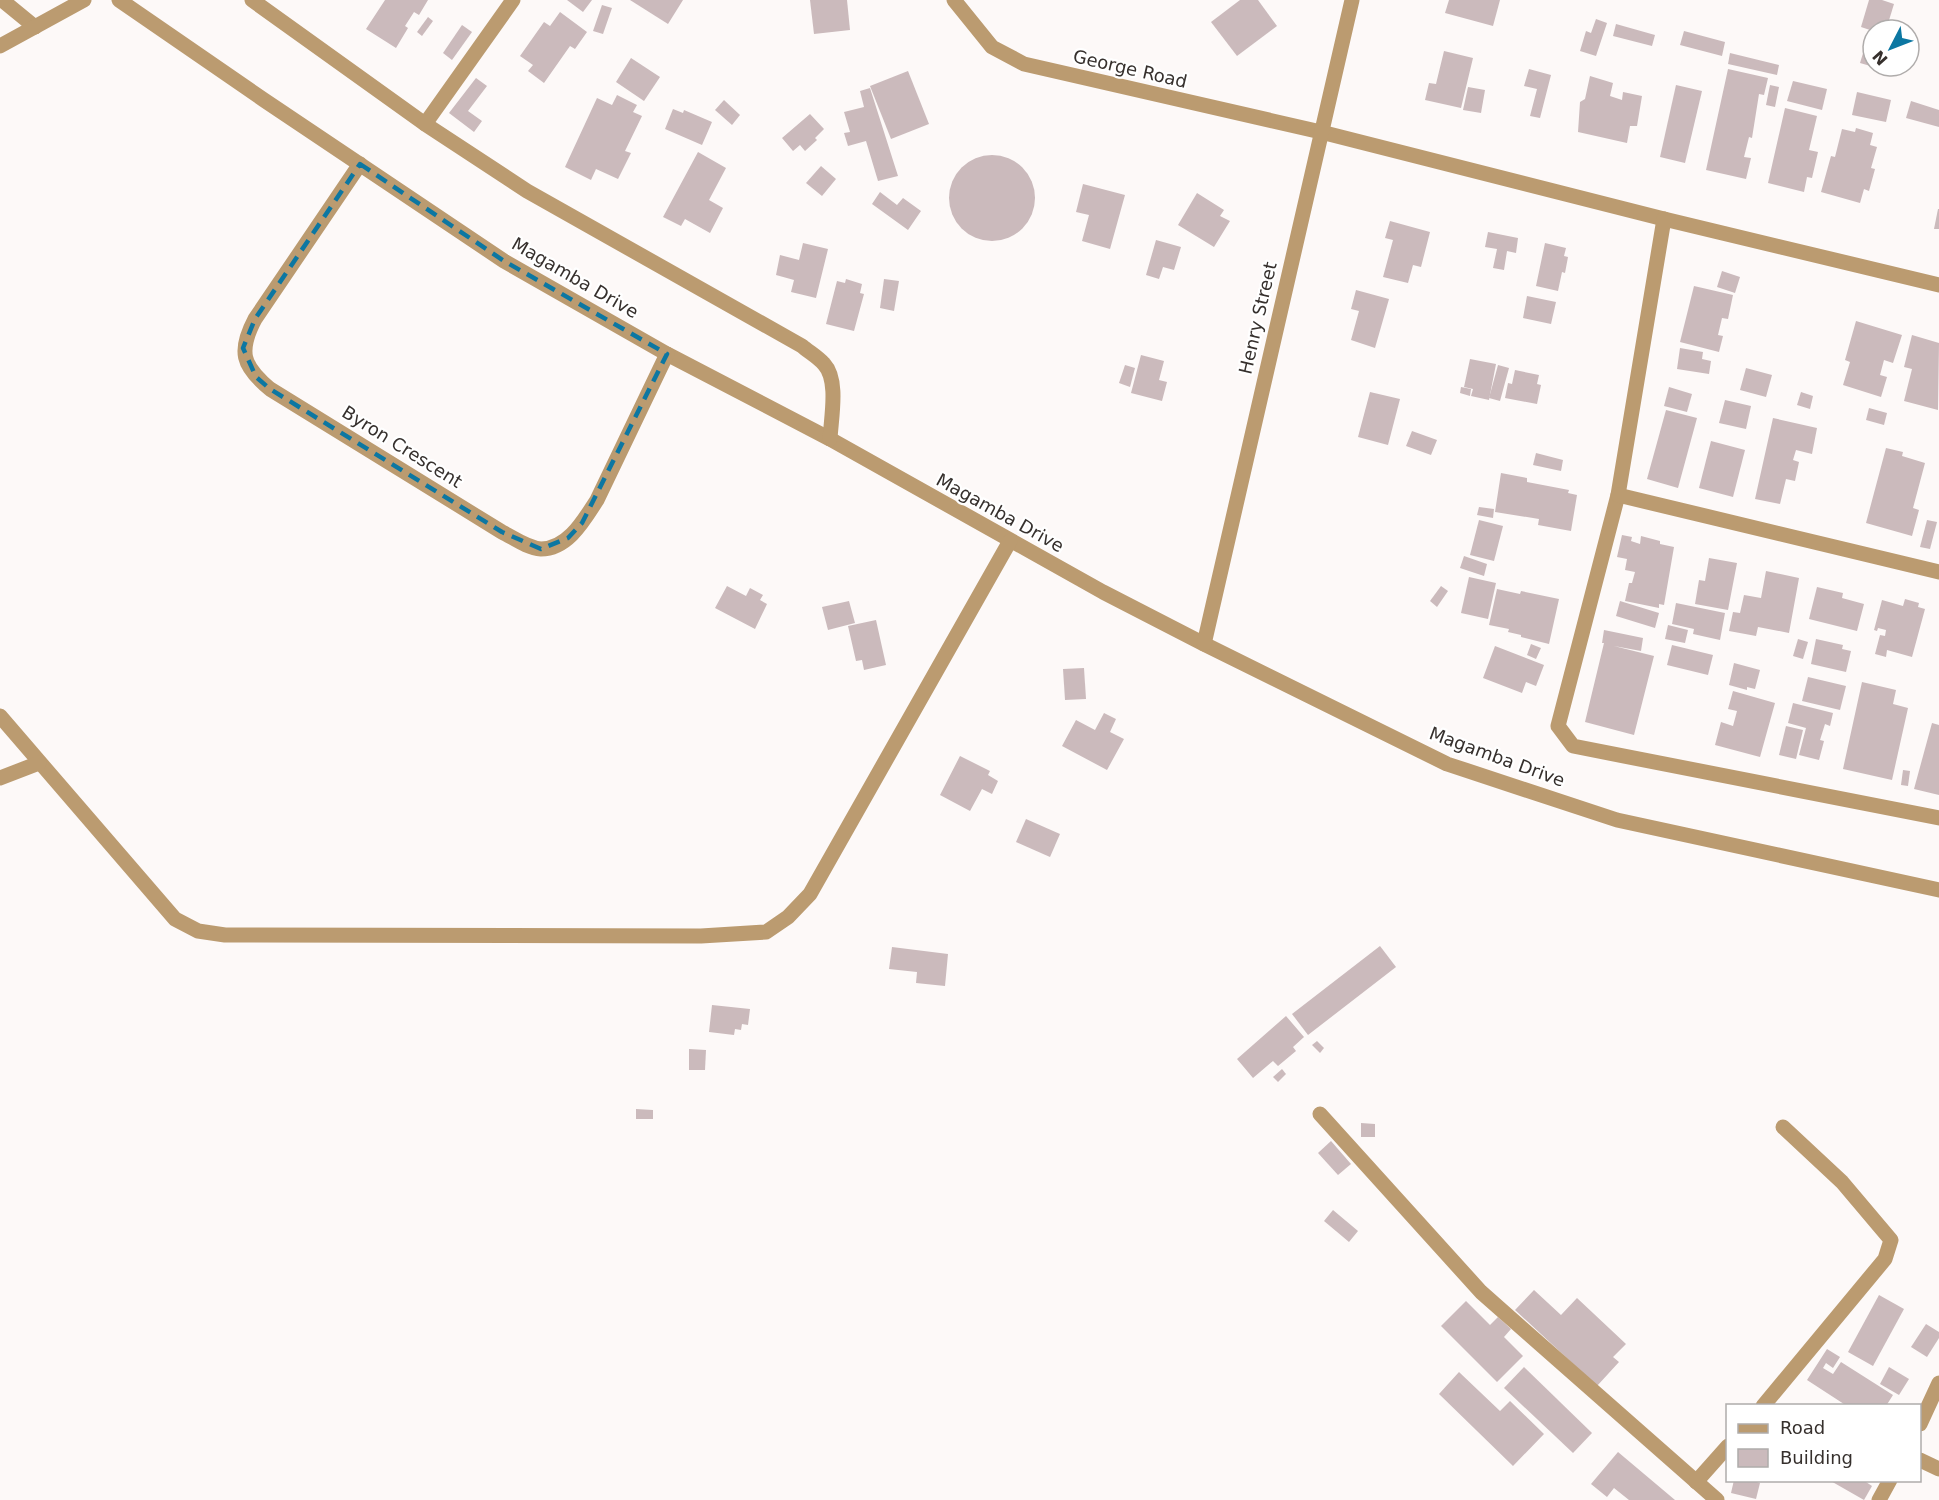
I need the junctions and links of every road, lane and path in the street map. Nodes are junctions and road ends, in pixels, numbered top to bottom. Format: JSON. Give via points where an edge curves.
{"nodes":[{"id":1,"x":2,"y":0,"type":"edge"},
{"id":2,"x":84,"y":0,"type":"edge"},
{"id":3,"x":119,"y":0,"type":"edge"},
{"id":4,"x":252,"y":0,"type":"edge"},
{"id":5,"x":513,"y":0,"type":"edge"},
{"id":6,"x":954,"y":0,"type":"edge"},
{"id":7,"x":1352,"y":0,"type":"edge"},
{"id":8,"x":35,"y":27,"type":"junction"},
{"id":9,"x":0,"y":46,"type":"edge"},
{"id":10,"x":425,"y":124,"type":"junction"},
{"id":11,"x":1321,"y":132,"type":"junction"},
{"id":12,"x":360,"y":164,"type":"junction"},
{"id":13,"x":1664,"y":219,"type":"junction"},
{"id":14,"x":1939,"y":285,"type":"edge"},
{"id":15,"x":667,"y":354,"type":"junction"},
{"id":16,"x":830,"y":439,"type":"junction"},
{"id":17,"x":1618,"y":495,"type":"junction"},
{"id":18,"x":1010,"y":541,"type":"junction"},
{"id":19,"x":1939,"y":572,"type":"edge"},
{"id":20,"x":1204,"y":644,"type":"junction"},
{"id":21,"x":0,"y":716,"type":"edge"},
{"id":22,"x":39,"y":763,"type":"junction"},
{"id":23,"x":0,"y":778,"type":"edge"},
{"id":24,"x":1939,"y":818,"type":"edge"},
{"id":25,"x":1939,"y":890,"type":"edge"},
{"id":26,"x":1320,"y":1114,"type":"dead end"},
{"id":27,"x":1783,"y":1127,"type":"dead end"},
{"id":28,"x":1939,"y":1383,"type":"edge"},
{"id":29,"x":1765,"y":1404,"type":"edge"},
{"id":30,"x":1921,"y":1422,"type":"edge"},
{"id":31,"x":1726,"y":1448,"type":"edge"},
{"id":32,"x":1921,"y":1460,"type":"edge"},
{"id":33,"x":1939,"y":1469,"type":"edge"},
{"id":34,"x":1696,"y":1482,"type":"junction"},
{"id":35,"x":1889,"y":1482,"type":"edge"},
{"id":36,"x":1717,"y":1500,"type":"edge"},
{"id":37,"x":1879,"y":1500,"type":"edge"}],
"edges":[{"from":1,"to":8,"type":"street"},
{"from":2,"to":8,"type":"street"},
{"from":3,"to":12,"type":"street","name":"Magamba Drive"},
{"from":4,"to":10,"type":"street"},
{"from":5,"to":10,"type":"street"},
{"from":6,"to":11,"type":"street","name":"George Road","via":[[992,47],[1024,64]]},
{"from":7,"to":11,"type":"street","name":"Henry Street"},
{"from":8,"to":9,"type":"street"},
{"from":10,"to":16,"type":"street","via":[[527,191],[791,340],[824,364],[833,384]]},
{"from":11,"to":13,"type":"street","name":"George Road"},
{"from":11,"to":20,"type":"street","name":"Henry Street"},
{"from":12,"to":15,"type":"street","name":"Magamba Drive","via":[[504,261]]},
{"from":12,"to":15,"type":"street","name":"Byron Crescent","via":[[246,335],[243,348],[248,363],[270,389],[524,544],[541,549],[568,538],[597,500]]},
{"from":13,"to":14,"type":"street","name":"George Road"},
{"from":13,"to":17,"type":"street"},
{"from":15,"to":16,"type":"street","name":"Magamba Drive"},
{"from":16,"to":18,"type":"street","name":"Magamba Drive"},
{"from":17,"to":19,"type":"street"},
{"from":17,"to":24,"type":"street","via":[[1558,726],[1573,746]]},
{"from":18,"to":20,"type":"street","name":"Magamba Drive"},
{"from":18,"to":22,"type":"street","via":[[810,894],[788,917],[766,932],[701,936],[248,936],[198,931],[175,920]]},
{"from":20,"to":25,"type":"street","name":"Magamba Drive","via":[[1448,764],[1617,820]]},
{"from":21,"to":22,"type":"street"},
{"from":22,"to":23,"type":"street"},
{"from":26,"to":34,"type":"street","via":[[1480,1292]]},
{"from":27,"to":29,"type":"street","via":[[1842,1182],[1891,1240],[1885,1259]]},
{"from":28,"to":30,"type":"street"},
{"from":31,"to":34,"type":"street"},
{"from":32,"to":33,"type":"street"},
{"from":34,"to":36,"type":"street"},
{"from":35,"to":37,"type":"street"}]}
